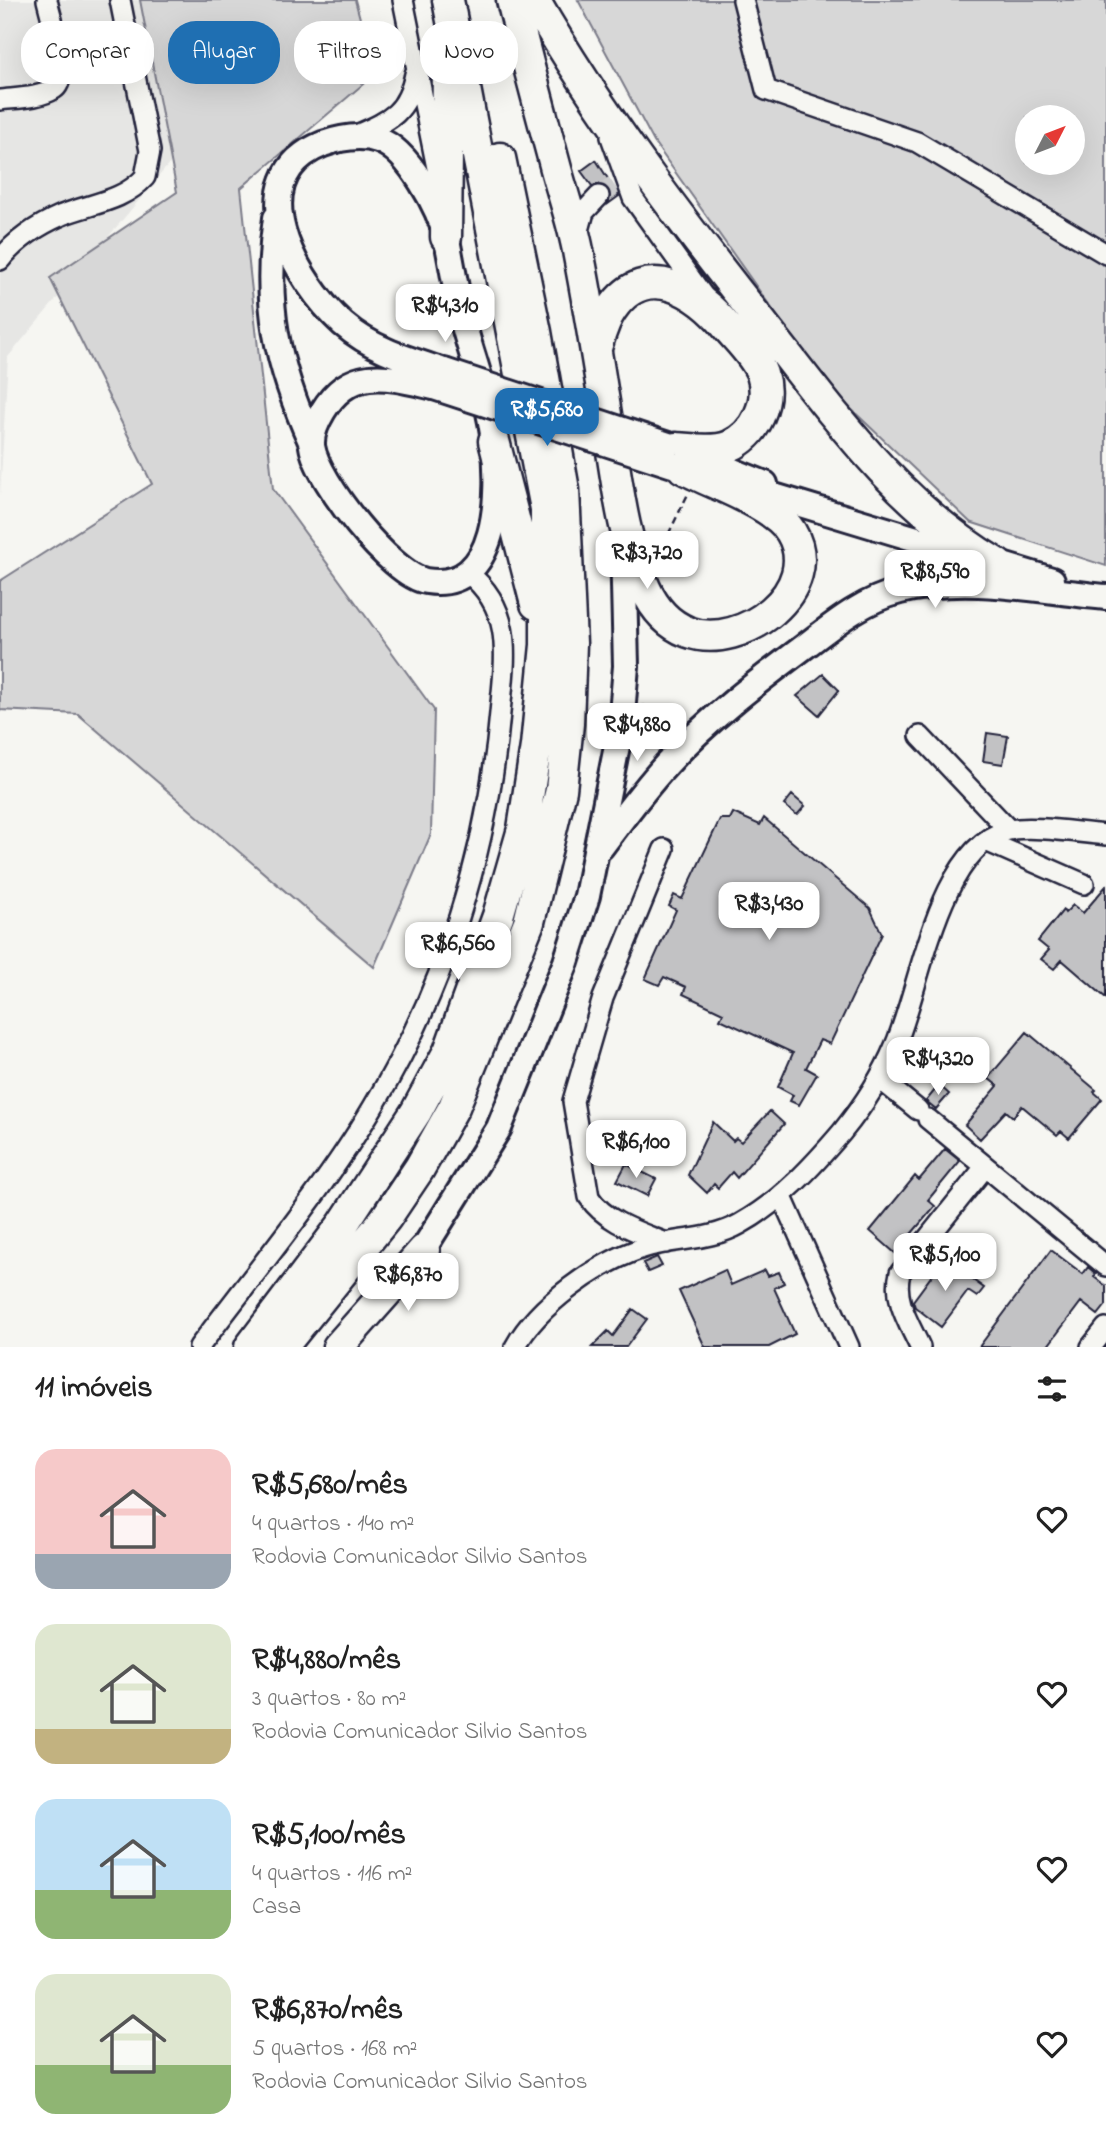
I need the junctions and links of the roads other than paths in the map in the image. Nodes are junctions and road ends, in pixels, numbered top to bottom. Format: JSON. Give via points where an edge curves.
{"nodes":[{"id":1,"x":47,"y":0,"type":"edge"},
{"id":2,"x":120,"y":0,"type":"edge"},
{"id":3,"x":403,"y":0,"type":"edge"},
{"id":4,"x":512,"y":0,"type":"edge"},
{"id":5,"x":534,"y":0,"type":"edge"},
{"id":6,"x":743,"y":0,"type":"edge"},
{"id":7,"x":455,"y":2,"type":"edge"},
{"id":8,"x":416,"y":69,"type":"junction"},
{"id":9,"x":577,"y":71,"type":"junction"},
{"id":10,"x":0,"y":100,"type":"edge"},
{"id":11,"x":351,"y":137,"type":"junction"},
{"id":12,"x":613,"y":186,"type":"junction"},
{"id":13,"x":277,"y":211,"type":"junction"},
{"id":14,"x":446,"y":222,"type":"junction"},
{"id":15,"x":35,"y":228,"type":"junction"},
{"id":16,"x":0,"y":237,"type":"edge"},
{"id":17,"x":579,"y":253,"type":"junction"},
{"id":18,"x":1106,"y":254,"type":"edge"},
{"id":19,"x":0,"y":260,"type":"edge"},
{"id":20,"x":711,"y":306,"type":"junction"},
{"id":21,"x":596,"y":349,"type":"junction"},
{"id":22,"x":439,"y":379,"type":"junction"},
{"id":23,"x":494,"y":441,"type":"junction"},
{"id":24,"x":312,"y":444,"type":"junction"},
{"id":25,"x":679,"y":460,"type":"junction"},
{"id":26,"x":622,"y":517,"type":"junction"},
{"id":27,"x":997,"y":564,"type":"junction"},
{"id":28,"x":467,"y":572,"type":"junction"},
{"id":29,"x":1106,"y":597,"type":"edge"},
{"id":30,"x":546,"y":645,"type":"junction"},
{"id":31,"x":920,"y":736,"type":"dead end"},
{"id":32,"x":1008,"y":830,"type":"junction"},
{"id":33,"x":1106,"y":835,"type":"edge"},
{"id":34,"x":986,"y":841,"type":"junction"},
{"id":35,"x":664,"y":849,"type":"dead end"},
{"id":36,"x":596,"y":853,"type":"junction"},
{"id":37,"x":1084,"y":884,"type":"dead end"},
{"id":38,"x":880,"y":1079,"type":"junction"},
{"id":39,"x":985,"y":1167,"type":"junction"},
{"id":40,"x":781,"y":1195,"type":"junction"},
{"id":41,"x":667,"y":1244,"type":"junction"},
{"id":42,"x":424,"y":1250,"type":"junction"},
{"id":43,"x":1106,"y":1266,"type":"edge"},
{"id":44,"x":1106,"y":1328,"type":"edge"},
{"id":45,"x":199,"y":1347,"type":"edge"},
{"id":46,"x":250,"y":1347,"type":"edge"},
{"id":47,"x":282,"y":1347,"type":"edge"},
{"id":48,"x":338,"y":1347,"type":"edge"},
{"id":49,"x":354,"y":1347,"type":"edge"},
{"id":50,"x":515,"y":1347,"type":"edge"},
{"id":51,"x":849,"y":1347,"type":"edge"},
{"id":52,"x":920,"y":1347,"type":"edge"},
{"id":53,"x":1091,"y":1347,"type":"edge"}],
"edges":[{"from":1,"to":10,"type":"street","via":[[63,72],[59,85],[51,91]]},
{"from":2,"to":15,"type":"street","via":[[150,151],[145,177],[118,198],[63,214]]},
{"from":3,"to":8,"type":"street"},
{"from":4,"to":17,"type":"highway"},
{"from":5,"to":9,"type":"highway"},
{"from":6,"to":18,"type":"street","via":[[766,90],[917,142]]},
{"from":7,"to":14,"type":"highway"},
{"from":7,"to":30,"type":"highway","via":[[546,509]]},
{"from":7,"to":47,"type":"highway","via":[[536,332],[564,490],[571,643],[569,724],[561,790],[529,922],[454,1107],[386,1218]]},
{"from":8,"to":11,"type":"street","via":[[404,107]]},
{"from":8,"to":14,"type":"street"},
{"from":9,"to":12,"type":"street","via":[[618,151]]},
{"from":9,"to":27,"type":"highway","via":[[690,232],[864,453],[948,532]]},
{"from":11,"to":13,"type":"main road","via":[[312,149],[296,162],[284,177]]},
{"from":11,"to":14,"type":"main road","via":[[380,141],[396,150],[415,171]]},
{"from":12,"to":17,"type":"street","via":[[581,218]]},
{"from":12,"to":20,"type":"street","via":[[642,212]]},
{"from":13,"to":22,"type":"main road","via":[[298,264],[340,321],[384,352]]},
{"from":13,"to":24,"type":"main road","via":[[271,281],[274,331],[288,390]]},
{"from":14,"to":23,"type":"main road","via":[[461,314]]},
{"from":15,"to":16,"type":"street"},
{"from":15,"to":19,"type":"street"},
{"from":17,"to":21,"type":"highway"},
{"from":20,"to":21,"type":"highway","via":[[684,289],[665,284],[634,290],[612,308]]},
{"from":20,"to":25,"type":"highway","via":[[762,374],[763,408],[750,431],[728,447]]},
{"from":21,"to":26,"type":"highway"},
{"from":22,"to":24,"type":"main road","via":[[386,376],[347,385],[330,400],[315,424]]},
{"from":22,"to":25,"type":"main road","bridge":true},
{"from":23,"to":28,"type":"main road","via":[[489,542],[479,562]]},
{"from":23,"to":30,"type":"highway"},
{"from":24,"to":28,"type":"main road","via":[[338,497],[407,574],[426,581],[447,581]]},
{"from":25,"to":26,"type":"highway","via":[[781,520],[791,532],[798,564],[786,596],[740,633],[698,635],[665,619],[645,588]]},
{"from":25,"to":27,"type":"main road"},
{"from":26,"to":36,"type":"main road","via":[[626,666],[621,726]]},
{"from":27,"to":29,"type":"main road"},
{"from":28,"to":45,"type":"street","via":[[485,586],[503,621],[504,671],[497,747],[467,896],[436,983],[372,1108]]},
{"from":29,"to":36,"type":"main road","via":[[973,584],[901,591],[872,601],[774,669],[692,740],[667,764]]},
{"from":30,"to":46,"type":"highway","via":[[523,829],[498,916],[449,1051],[344,1224]]},
{"from":31,"to":32,"type":"street"},
{"from":32,"to":33,"type":"street"},
{"from":32,"to":34,"type":"street"},
{"from":34,"to":37,"type":"street"},
{"from":34,"to":38,"type":"street","via":[[957,874],[940,906],[907,1016]]},
{"from":35,"to":41,"type":"street","via":[[603,998],[573,1101],[589,1197],[596,1208]]},
{"from":36,"to":42,"type":"main road","via":[[566,962],[523,1074],[499,1128]]},
{"from":38,"to":39,"type":"street"},
{"from":38,"to":40,"type":"street","via":[[842,1131]]},
{"from":39,"to":43,"type":"street"},
{"from":39,"to":52,"type":"street","via":[[900,1273],[899,1301]]},
{"from":40,"to":41,"type":"street","via":[[739,1225]]},
{"from":40,"to":51,"type":"street"},
{"from":41,"to":50,"type":"street","via":[[644,1248],[596,1271],[542,1310]]},
{"from":42,"to":48,"type":"highway"},
{"from":42,"to":49,"type":"main road"},
{"from":44,"to":53,"type":"street"}]}
